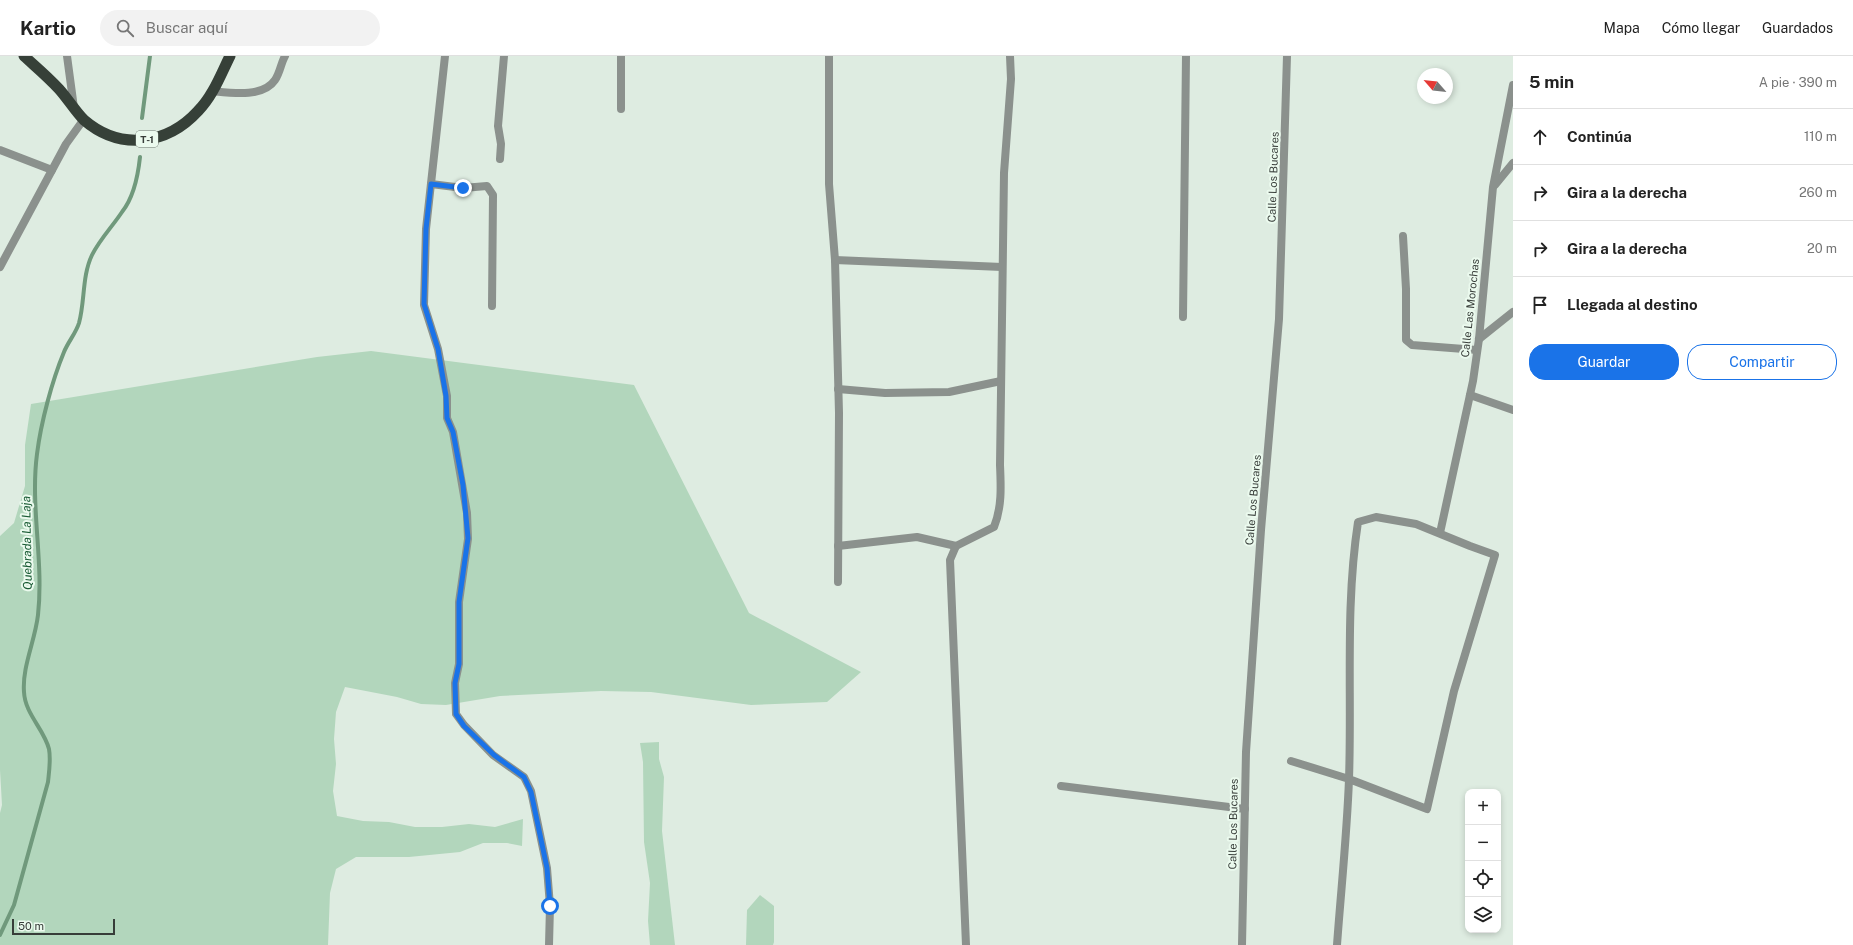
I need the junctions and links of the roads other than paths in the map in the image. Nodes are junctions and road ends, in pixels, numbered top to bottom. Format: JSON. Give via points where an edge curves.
{"nodes":[{"id":1,"x":24,"y":56,"type":"edge"},
{"id":2,"x":68,"y":56,"type":"edge"},
{"id":3,"x":230,"y":56,"type":"edge"},
{"id":4,"x":285,"y":56,"type":"edge"},
{"id":5,"x":445,"y":56,"type":"edge"},
{"id":6,"x":504,"y":56,"type":"edge"},
{"id":7,"x":621,"y":56,"type":"edge"},
{"id":8,"x":829,"y":56,"type":"edge"},
{"id":9,"x":1010,"y":56,"type":"edge"},
{"id":10,"x":1186,"y":56,"type":"edge"},
{"id":11,"x":1287,"y":56,"type":"edge"},
{"id":12,"x":1513,"y":85,"type":"edge"},
{"id":13,"x":212,"y":91,"type":"junction"},
{"id":14,"x":74,"y":108,"type":"junction"},
{"id":15,"x":621,"y":109,"type":"dead end"},
{"id":16,"x":84,"y":119,"type":"junction"},
{"id":17,"x":0,"y":150,"type":"edge"},
{"id":18,"x":500,"y":159,"type":"dead end"},
{"id":19,"x":1513,"y":162,"type":"edge"},
{"id":20,"x":52,"y":170,"type":"junction"},
{"id":21,"x":431,"y":184,"type":"junction"},
{"id":22,"x":1493,"y":188,"type":"junction"},
{"id":23,"x":1403,"y":236,"type":"dead end"},
{"id":24,"x":835,"y":260,"type":"junction"},
{"id":25,"x":0,"y":267,"type":"edge"},
{"id":26,"x":1002,"y":267,"type":"junction"},
{"id":27,"x":492,"y":306,"type":"dead end"},
{"id":28,"x":1513,"y":312,"type":"edge"},
{"id":29,"x":1183,"y":317,"type":"dead end"},
{"id":30,"x":1479,"y":339,"type":"junction"},
{"id":31,"x":1477,"y":350,"type":"junction"},
{"id":32,"x":1001,"y":381,"type":"junction"},
{"id":33,"x":838,"y":389,"type":"junction"},
{"id":34,"x":1470,"y":395,"type":"junction"},
{"id":35,"x":1513,"y":410,"type":"edge"},
{"id":36,"x":1440,"y":533,"type":"junction"},
{"id":37,"x":838,"y":546,"type":"junction"},
{"id":38,"x":956,"y":546,"type":"junction"},
{"id":39,"x":838,"y":582,"type":"dead end"},
{"id":40,"x":1291,"y":762,"type":"dead end"},
{"id":41,"x":1349,"y":779,"type":"junction"},
{"id":42,"x":1061,"y":786,"type":"dead end"},
{"id":43,"x":1245,"y":808,"type":"junction"},
{"id":44,"x":549,"y":945,"type":"edge"},
{"id":45,"x":966,"y":945,"type":"edge"},
{"id":46,"x":1242,"y":945,"type":"edge"},
{"id":47,"x":1337,"y":945,"type":"edge"}],
"edges":[{"from":1,"to":14,"type":"highway","number":"T-1","via":[[59,89]]},
{"from":2,"to":14,"type":"street"},
{"from":3,"to":13,"type":"highway","number":"T-1"},
{"from":4,"to":13,"type":"street","via":[[275,80],[261,90],[237,93]]},
{"from":5,"to":21,"type":"street"},
{"from":6,"to":18,"type":"street","via":[[498,126],[502,144]]},
{"from":7,"to":15,"type":"street"},
{"from":8,"to":24,"type":"street","via":[[829,184]]},
{"from":9,"to":26,"type":"street"},
{"from":10,"to":29,"type":"street"},
{"from":11,"to":43,"type":"street","name":"Calle Los Bucares","via":[[1280,319],[1261,530],[1246,752]]},
{"from":12,"to":22,"type":"street","name":"Calle Las Morochas"},
{"from":13,"to":16,"type":"highway","number":"T-1","via":[[188,122],[176,130],[152,138],[126,141],[102,132]]},
{"from":14,"to":16,"type":"highway","number":"T-1"},
{"from":16,"to":20,"type":"street"},
{"from":17,"to":20,"type":"street"},
{"from":19,"to":22,"type":"street"},
{"from":20,"to":25,"type":"street"},
{"from":21,"to":27,"type":"street","via":[[463,188],[487,186],[493,195]]},
{"from":21,"to":44,"type":"street","via":[[426,229],[424,304],[438,349],[447,418],[453,432],[463,485],[468,538],[459,602],[456,714],[464,726],[494,755],[524,777],[531,792],[547,868],[550,906]]},
{"from":22,"to":30,"type":"street","name":"Calle Las Morochas"},
{"from":23,"to":31,"type":"street","via":[[1406,340],[1412,345]]},
{"from":24,"to":26,"type":"street"},
{"from":24,"to":33,"type":"street"},
{"from":26,"to":32,"type":"street"},
{"from":28,"to":30,"type":"street"},
{"from":30,"to":31,"type":"street","name":"Calle Las Morochas"},
{"from":31,"to":34,"type":"street","name":"Calle Las Morochas"},
{"from":32,"to":33,"type":"street","via":[[949,392]]},
{"from":32,"to":38,"type":"street","via":[[1002,493],[998,516],[994,527]]},
{"from":33,"to":37,"type":"street"},
{"from":34,"to":35,"type":"street"},
{"from":34,"to":36,"type":"street","name":"Calle Las Morochas"},
{"from":36,"to":41,"type":"street","via":[[1416,524],[1376,517],[1358,522],[1352,574],[1349,657]]},
{"from":36,"to":41,"type":"street","via":[[1495,554],[1454,691],[1427,809]]},
{"from":37,"to":38,"type":"street","via":[[917,537]]},
{"from":37,"to":39,"type":"street"},
{"from":38,"to":45,"type":"street","via":[[950,560]]},
{"from":40,"to":41,"type":"street"},
{"from":41,"to":47,"type":"street"},
{"from":42,"to":43,"type":"street"},
{"from":43,"to":46,"type":"street","name":"Calle Los Bucares"}]}
